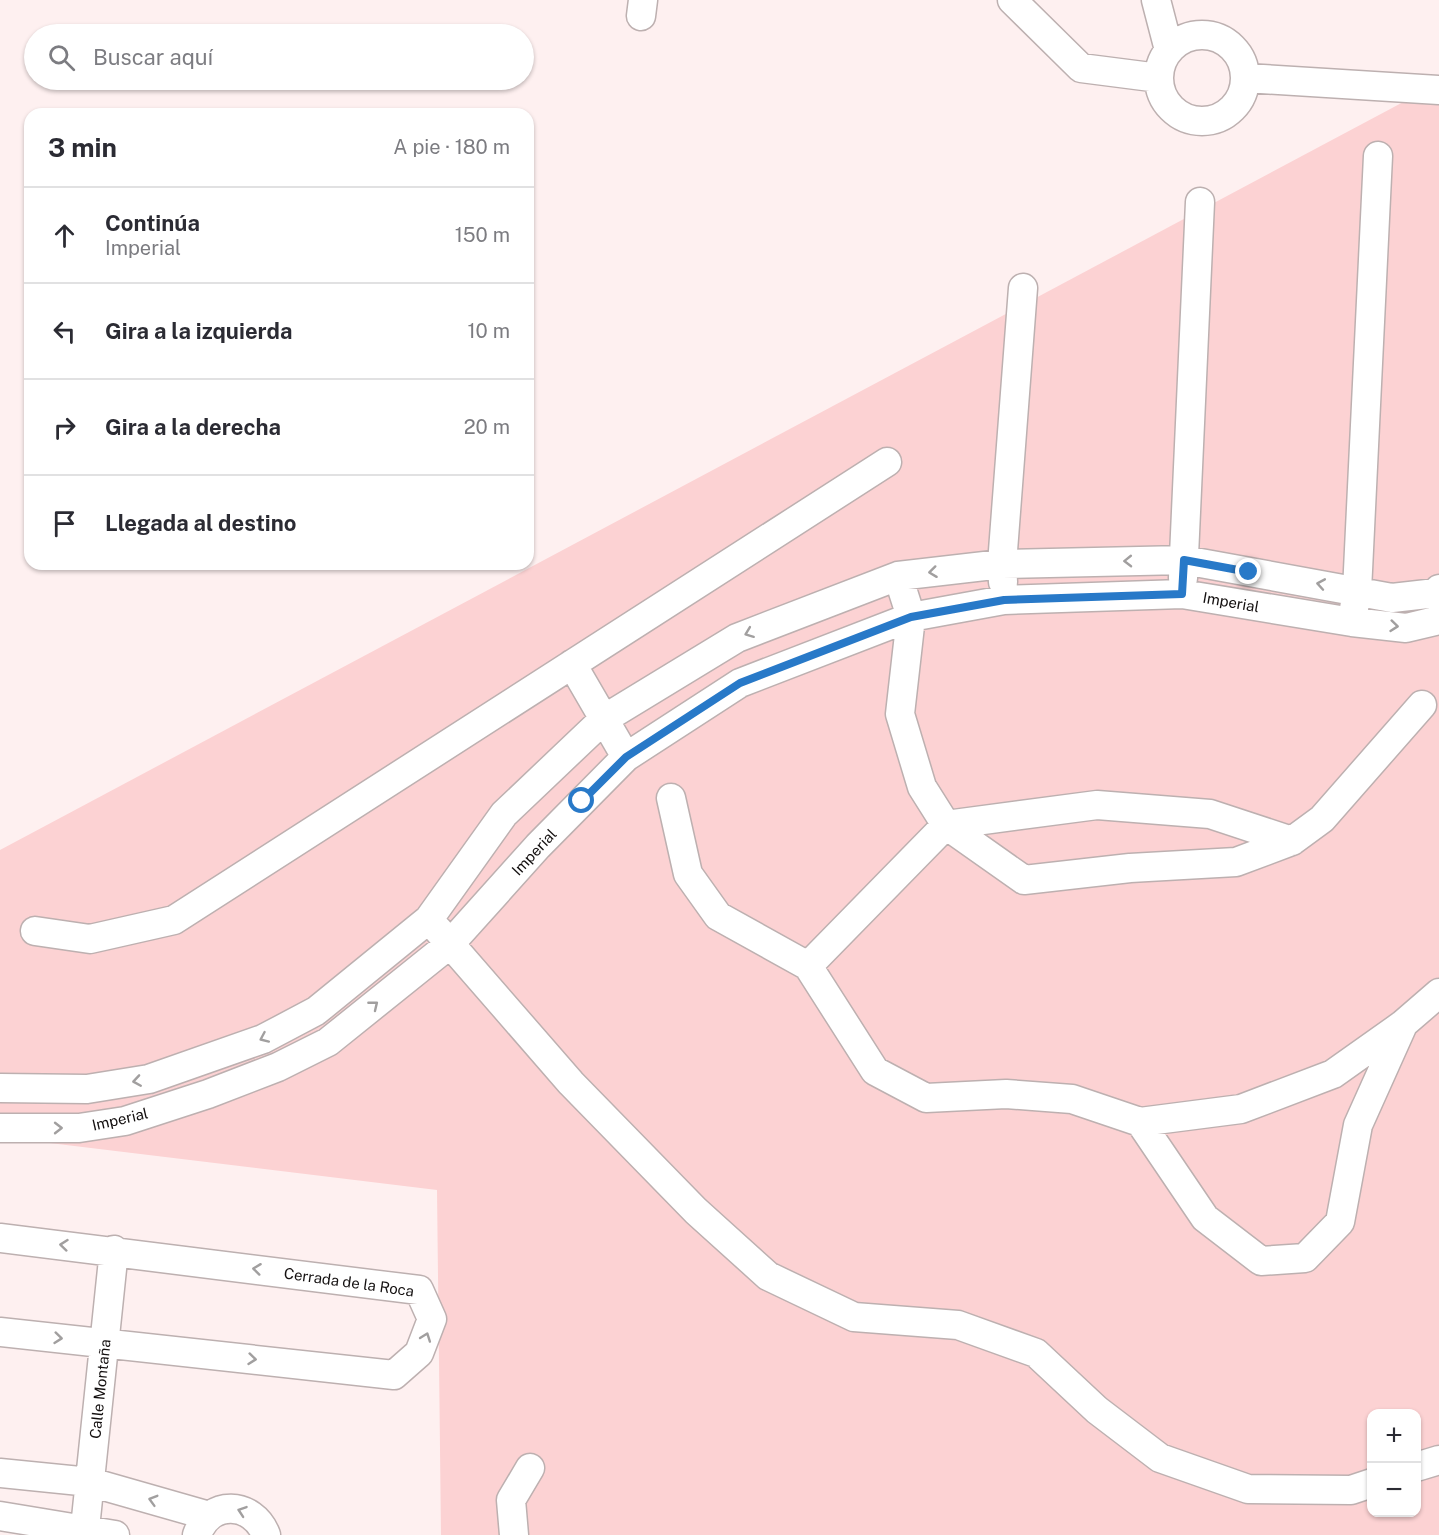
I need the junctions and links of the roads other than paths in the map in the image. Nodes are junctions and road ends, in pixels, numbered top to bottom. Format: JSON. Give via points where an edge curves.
{"nodes":[{"id":1,"x":1012,"y":0,"type":"edge"},
{"id":2,"x":1156,"y":0,"type":"edge"},
{"id":3,"x":1169,"y":50,"type":"junction"},
{"id":4,"x":1159,"y":78,"type":"junction"},
{"id":5,"x":1246,"y":78,"type":"junction"},
{"id":6,"x":1439,"y":90,"type":"edge"},
{"id":7,"x":1378,"y":156,"type":"dead end"},
{"id":8,"x":1200,"y":202,"type":"dead end"},
{"id":9,"x":1023,"y":288,"type":"dead end"},
{"id":10,"x":887,"y":462,"type":"dead end"},
{"id":11,"x":1184,"y":560,"type":"junction"},
{"id":12,"x":1002,"y":564,"type":"junction"},
{"id":13,"x":898,"y":576,"type":"junction"},
{"id":14,"x":1439,"y":590,"type":"edge"},
{"id":15,"x":1357,"y":591,"type":"junction"},
{"id":16,"x":1182,"y":594,"type":"junction"},
{"id":17,"x":1004,"y":600,"type":"junction"},
{"id":18,"x":911,"y":617,"type":"junction"},
{"id":19,"x":1439,"y":620,"type":"edge"},
{"id":20,"x":1352,"y":622,"type":"junction"},
{"id":21,"x":572,"y":664,"type":"junction"},
{"id":22,"x":1422,"y":705,"type":"dead end"},
{"id":23,"x":604,"y":719,"type":"junction"},
{"id":24,"x":626,"y":757,"type":"junction"},
{"id":25,"x":671,"y":798,"type":"dead end"},
{"id":26,"x":946,"y":825,"type":"junction"},
{"id":27,"x":1292,"y":841,"type":"junction"},
{"id":28,"x":429,"y":919,"type":"junction"},
{"id":29,"x":35,"y":931,"type":"dead end"},
{"id":30,"x":450,"y":944,"type":"junction"},
{"id":31,"x":808,"y":966,"type":"junction"},
{"id":32,"x":1439,"y":993,"type":"edge"},
{"id":33,"x":1402,"y":1025,"type":"junction"},
{"id":34,"x":0,"y":1088,"type":"edge"},
{"id":35,"x":1140,"y":1122,"type":"junction"},
{"id":36,"x":0,"y":1128,"type":"edge"},
{"id":37,"x":0,"y":1238,"type":"edge"},
{"id":38,"x":114,"y":1250,"type":"junction"},
{"id":39,"x":0,"y":1332,"type":"edge"},
{"id":40,"x":104,"y":1343,"type":"junction"},
{"id":41,"x":1439,"y":1460,"type":"edge"},
{"id":42,"x":1421,"y":1465,"type":"edge"},
{"id":43,"x":530,"y":1468,"type":"dead end"},
{"id":44,"x":0,"y":1473,"type":"edge"},
{"id":45,"x":90,"y":1482,"type":"junction"},
{"id":46,"x":1367,"y":1484,"type":"edge"},
{"id":47,"x":0,"y":1516,"type":"edge"},
{"id":48,"x":203,"y":1525,"type":"edge"},
{"id":49,"x":85,"y":1528,"type":"junction"},
{"id":50,"x":115,"y":1535,"type":"edge"},
{"id":51,"x":266,"y":1535,"type":"edge"},
{"id":52,"x":514,"y":1535,"type":"edge"}],
"edges":[{"from":1,"to":4,"type":"street","via":[[1081,68]]},
{"from":2,"to":3,"type":"street"},
{"from":3,"to":4,"type":"street"},
{"from":3,"to":5,"type":"street","via":[[1195,35],[1224,40],[1236,50]]},
{"from":4,"to":5,"type":"street","via":[[1161,91],[1177,113],[1202,122],[1228,113],[1244,92]]},
{"from":5,"to":6,"type":"street"},
{"from":7,"to":15,"type":"street"},
{"from":8,"to":11,"type":"street"},
{"from":9,"to":12,"type":"street"},
{"from":10,"to":21,"type":"street"},
{"from":11,"to":12,"type":"street","one_way":true},
{"from":15,"to":11,"type":"street","one_way":true},
{"from":11,"to":16,"type":"street"},
{"from":12,"to":13,"type":"street","one_way":true},
{"from":12,"to":17,"type":"street"},
{"from":13,"to":18,"type":"street"},
{"from":13,"to":23,"type":"street","one_way":true,"via":[[737,638]]},
{"from":14,"to":15,"type":"street","via":[[1392,598]]},
{"from":15,"to":20,"type":"street"},
{"from":16,"to":17,"type":"street","name":"Imperial"},
{"from":16,"to":20,"type":"street","name":"Imperial"},
{"from":17,"to":18,"type":"street","name":"Imperial"},
{"from":18,"to":24,"type":"street","name":"Imperial","via":[[740,683]]},
{"from":18,"to":26,"type":"street","via":[[900,714],[922,787]]},
{"from":20,"to":19,"type":"street","name":"Imperial","one_way":true,"via":[[1406,628]]},
{"from":21,"to":23,"type":"street"},
{"from":21,"to":29,"type":"street","via":[[174,920],[90,939]]},
{"from":22,"to":27,"type":"street","via":[[1322,819]]},
{"from":23,"to":24,"type":"street"},
{"from":23,"to":28,"type":"street","via":[[504,814]]},
{"from":24,"to":30,"type":"street","name":"Imperial","via":[[538,846]]},
{"from":25,"to":31,"type":"street","via":[[688,874],[718,916]]},
{"from":26,"to":27,"type":"street","via":[[1097,805],[1210,814]]},
{"from":26,"to":27,"type":"street","via":[[1024,880],[1236,862]]},
{"from":26,"to":31,"type":"street"},
{"from":28,"to":30,"type":"street"},
{"from":28,"to":34,"type":"street","one_way":true,"via":[[316,1011],[263,1039],[149,1079],[87,1089]]},
{"from":36,"to":30,"type":"street","name":"Imperial","one_way":true,"via":[[79,1128],[125,1121],[278,1067],[328,1042]]},
{"from":30,"to":46,"type":"street","via":[[571,1083],[696,1211],[768,1276],[854,1317],[958,1325],[1036,1353],[1096,1410],[1160,1458],[1248,1489],[1351,1490]]},
{"from":31,"to":35,"type":"street","via":[[875,1071],[926,1098],[1006,1094],[1072,1099]]},
{"from":32,"to":33,"type":"street"},
{"from":33,"to":35,"type":"street","via":[[1333,1074],[1241,1109]]},
{"from":33,"to":35,"type":"street","via":[[1358,1125],[1340,1222],[1305,1258],[1261,1261],[1205,1218]]},
{"from":38,"to":37,"type":"street","name":"Cerrada de la Roca","one_way":true},
{"from":38,"to":40,"type":"street","name":"Calle Montaña"},
{"from":40,"to":38,"type":"street","name":"Cerrada de la Roca","one_way":true,"via":[[394,1375],[420,1353],[432,1319],[420,1290]]},
{"from":39,"to":40,"type":"street","name":"Cerrada de la Roca","one_way":true},
{"from":40,"to":45,"type":"street","name":"Calle Montaña"},
{"from":41,"to":42,"type":"street"},
{"from":43,"to":52,"type":"street","via":[[511,1500]]},
{"from":44,"to":45,"type":"street"},
{"from":48,"to":45,"type":"street","one_way":true},
{"from":45,"to":49,"type":"street","name":"Calle Montaña"},
{"from":47,"to":49,"type":"street"},
{"from":51,"to":48,"type":"street","one_way":true,"via":[[249,1512],[235,1508],[221,1509]]},
{"from":49,"to":50,"type":"street"}]}
